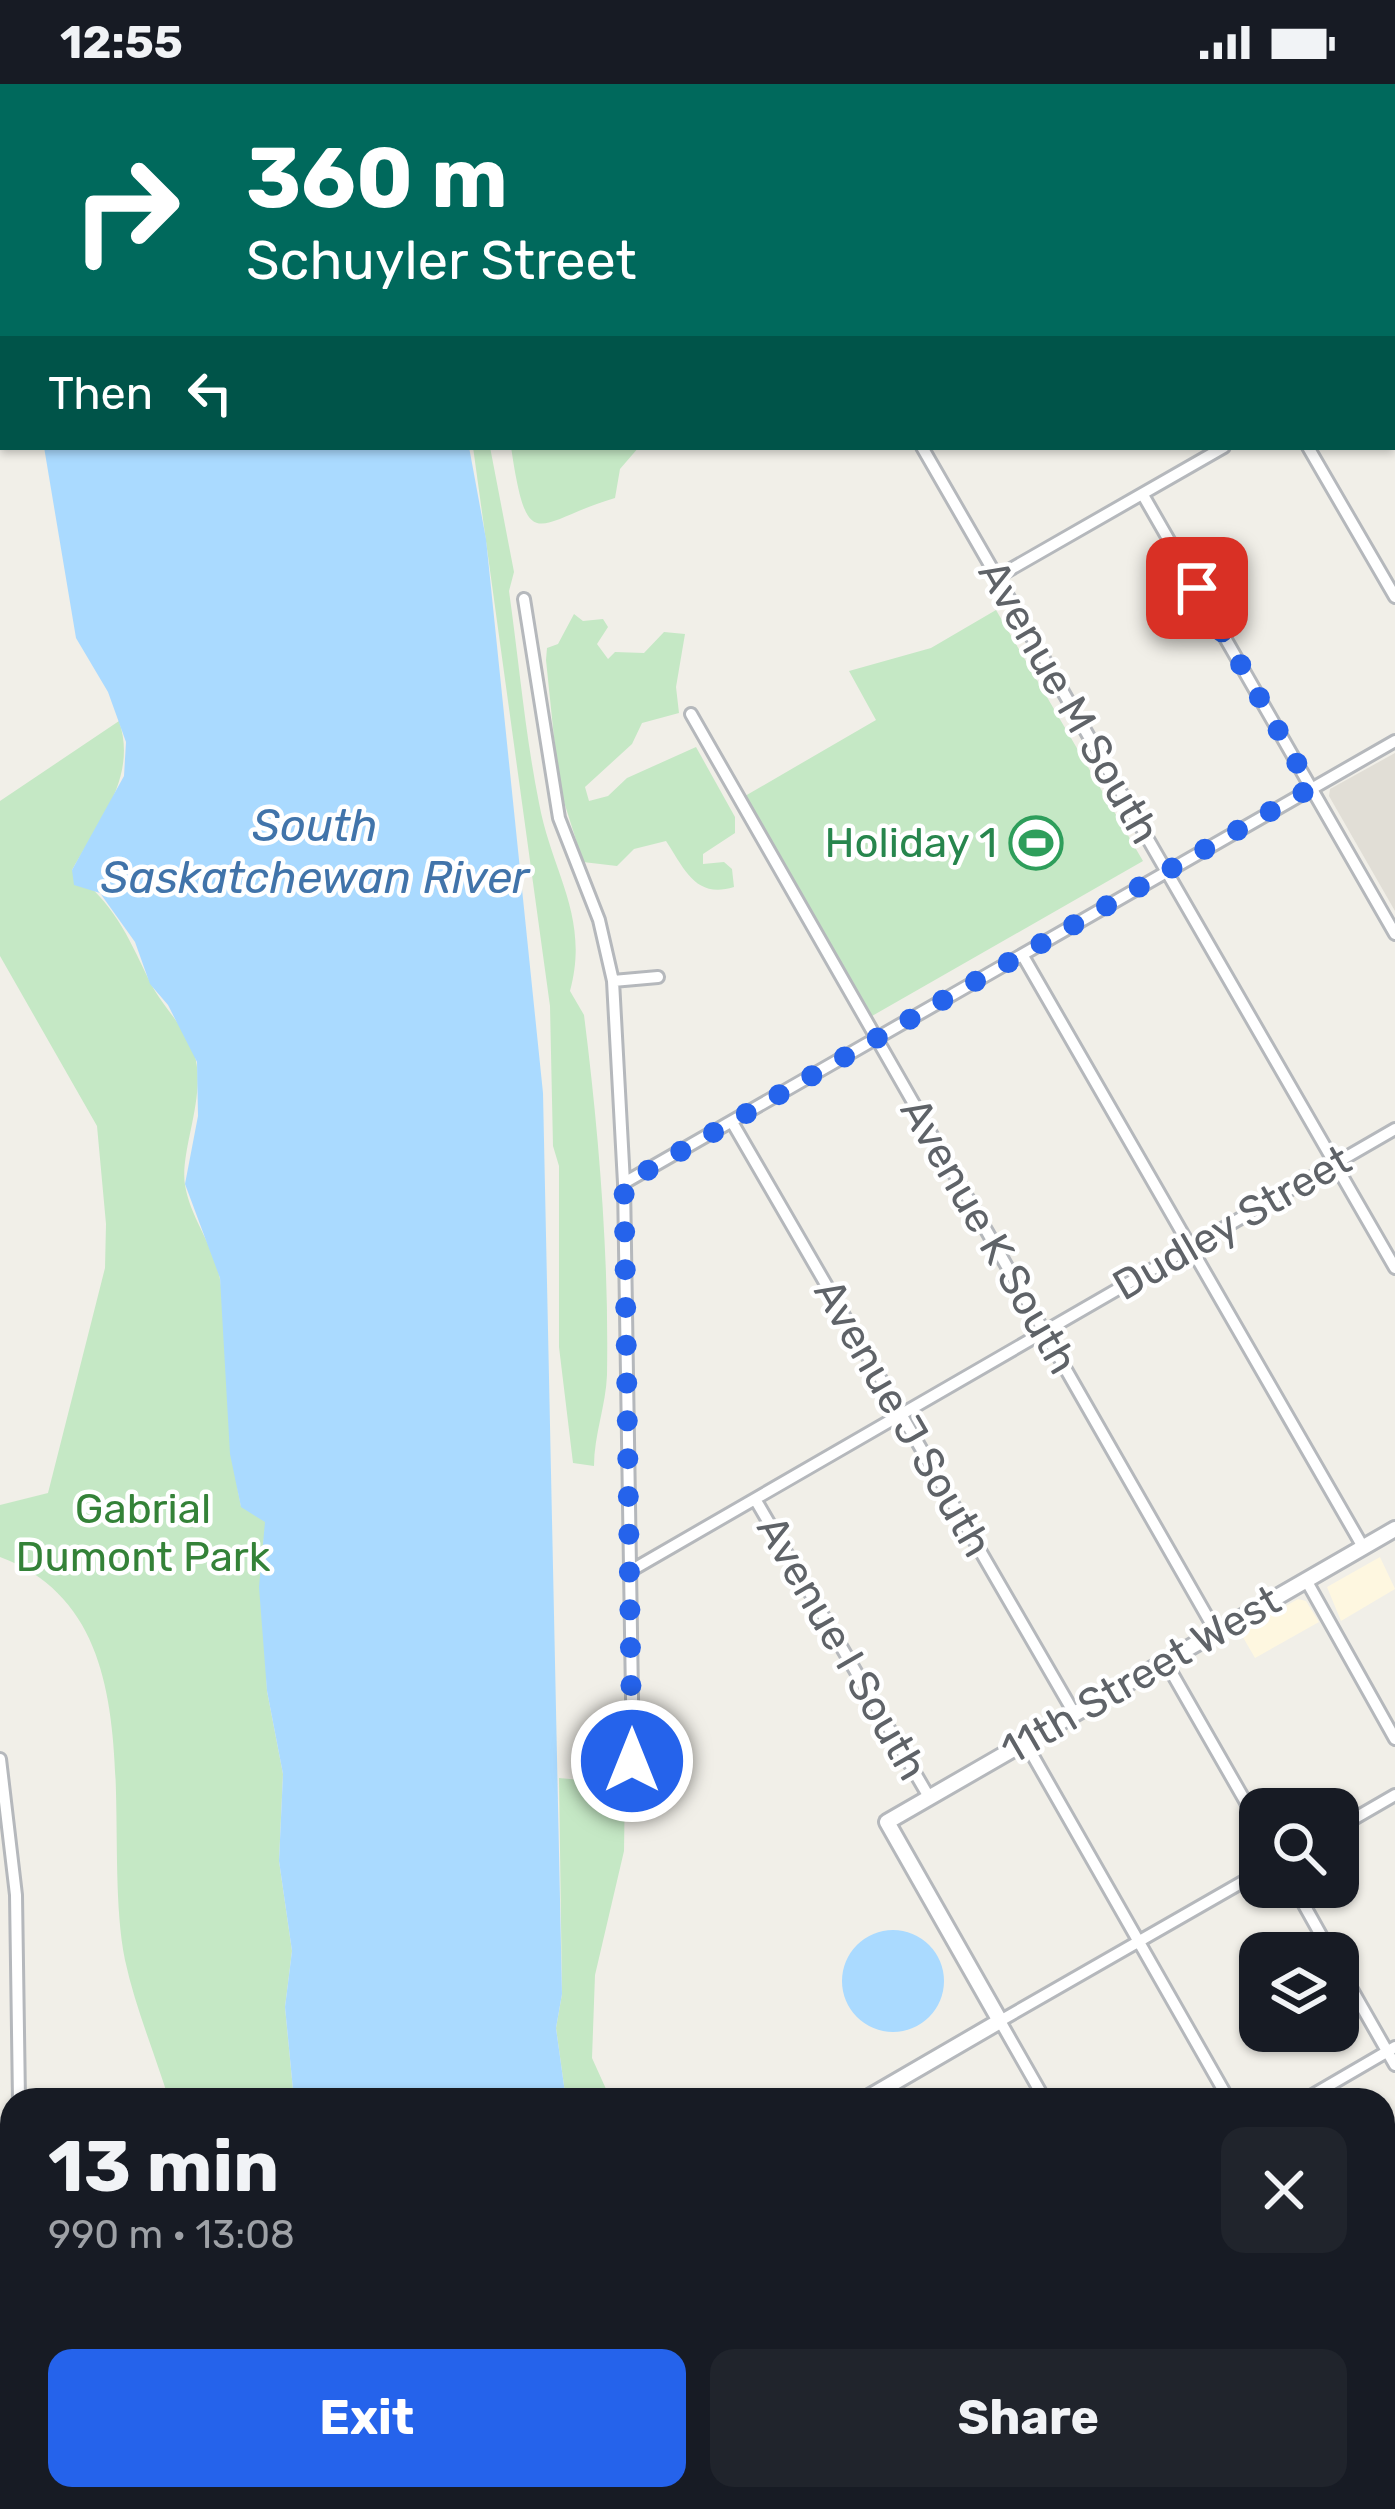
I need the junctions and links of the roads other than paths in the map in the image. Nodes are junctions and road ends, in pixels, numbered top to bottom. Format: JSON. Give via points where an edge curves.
{"nodes":[{"id":1,"x":924,"y":450,"type":"edge"},
{"id":2,"x":1219,"y":450,"type":"edge"},
{"id":3,"x":1310,"y":450,"type":"edge"},
{"id":4,"x":1143,"y":495,"type":"junction"},
{"id":5,"x":997,"y":577,"type":"junction"},
{"id":6,"x":1395,"y":597,"type":"edge"},
{"id":7,"x":524,"y":599,"type":"dead end"},
{"id":8,"x":691,"y":714,"type":"dead end"},
{"id":9,"x":1395,"y":741,"type":"edge"},
{"id":10,"x":1311,"y":788,"type":"junction"},
{"id":11,"x":1167,"y":872,"type":"junction"},
{"id":12,"x":1395,"y":934,"type":"edge"},
{"id":13,"x":1023,"y":956,"type":"junction"},
{"id":14,"x":658,"y":977,"type":"dead end"},
{"id":15,"x":613,"y":981,"type":"junction"},
{"id":16,"x":876,"y":1039,"type":"junction"},
{"id":17,"x":732,"y":1122,"type":"junction"},
{"id":18,"x":1395,"y":1129,"type":"edge"},
{"id":19,"x":1335,"y":1164,"type":"junction"},
{"id":20,"x":624,"y":1184,"type":"junction"},
{"id":21,"x":1190,"y":1247,"type":"junction"},
{"id":22,"x":1395,"y":1268,"type":"edge"},
{"id":23,"x":1045,"y":1331,"type":"junction"},
{"id":24,"x":900,"y":1415,"type":"junction"},
{"id":25,"x":755,"y":1498,"type":"junction"},
{"id":26,"x":1395,"y":1529,"type":"edge"},
{"id":27,"x":1363,"y":1547,"type":"junction"},
{"id":28,"x":632,"y":1570,"type":"junction"},
{"id":29,"x":1306,"y":1580,"type":"junction"},
{"id":30,"x":1216,"y":1632,"type":"junction"},
{"id":31,"x":1165,"y":1661,"type":"junction"},
{"id":32,"x":1074,"y":1713,"type":"junction"},
{"id":33,"x":1395,"y":1739,"type":"edge"},
{"id":34,"x":1025,"y":1742,"type":"junction"},
{"id":35,"x":0,"y":1759,"type":"edge"},
{"id":36,"x":632,"y":1761,"type":"dead end"},
{"id":37,"x":1239,"y":1790,"type":"edge"},
{"id":38,"x":1395,"y":1795,"type":"edge"},
{"id":39,"x":928,"y":1797,"type":"junction"},
{"id":40,"x":1359,"y":1816,"type":"edge"},
{"id":41,"x":887,"y":1822,"type":"joint"},
{"id":42,"x":1239,"y":1884,"type":"edge"},
{"id":43,"x":1139,"y":1942,"type":"junction"},
{"id":44,"x":1359,"y":1999,"type":"edge"},
{"id":45,"x":1000,"y":2021,"type":"junction"},
{"id":46,"x":1391,"y":2050,"type":"edge"},
{"id":47,"x":1395,"y":2065,"type":"edge"},
{"id":48,"x":19,"y":2088,"type":"edge"},
{"id":49,"x":885,"y":2088,"type":"edge"},
{"id":50,"x":1038,"y":2088,"type":"edge"},
{"id":51,"x":1222,"y":2088,"type":"edge"},
{"id":52,"x":1325,"y":2088,"type":"edge"}],
"edges":[{"from":1,"to":5,"type":"street","name":"Avenue M South"},
{"from":2,"to":4,"type":"street"},
{"from":3,"to":6,"type":"street"},
{"from":4,"to":5,"type":"street"},
{"from":4,"to":10,"type":"street"},
{"from":5,"to":11,"type":"street","name":"Avenue M South"},
{"from":7,"to":15,"type":"street","via":[[559,818]]},
{"from":8,"to":16,"type":"street","name":"Avenue K South"},
{"from":9,"to":10,"type":"street"},
{"from":10,"to":11,"type":"street"},
{"from":10,"to":12,"type":"street"},
{"from":11,"to":13,"type":"street"},
{"from":11,"to":19,"type":"street","name":"Avenue M South"},
{"from":13,"to":16,"type":"street"},
{"from":13,"to":21,"type":"street"},
{"from":14,"to":15,"type":"street"},
{"from":15,"to":20,"type":"street"},
{"from":16,"to":17,"type":"street"},
{"from":16,"to":23,"type":"street","name":"Avenue K South"},
{"from":17,"to":20,"type":"street"},
{"from":17,"to":24,"type":"street","name":"Avenue J South"},
{"from":18,"to":19,"type":"street","name":"Dudley Street"},
{"from":19,"to":21,"type":"street","name":"Dudley Street"},
{"from":19,"to":22,"type":"street","name":"Avenue M South"},
{"from":20,"to":28,"type":"street"},
{"from":21,"to":23,"type":"street","name":"Dudley Street"},
{"from":21,"to":27,"type":"street"},
{"from":23,"to":24,"type":"street","name":"Dudley Street"},
{"from":23,"to":30,"type":"street","name":"Avenue K South"},
{"from":24,"to":25,"type":"street","name":"Dudley Street"},
{"from":24,"to":32,"type":"street","name":"Avenue J South"},
{"from":25,"to":28,"type":"street","name":"Dudley Street"},
{"from":25,"to":39,"type":"street","name":"Avenue I South"},
{"from":26,"to":27,"type":"street","name":"11th Street West"},
{"from":27,"to":29,"type":"street","name":"11th Street West"},
{"from":28,"to":36,"type":"street"},
{"from":29,"to":30,"type":"street","name":"11th Street West"},
{"from":29,"to":33,"type":"street"},
{"from":30,"to":31,"type":"street","name":"11th Street West"},
{"from":31,"to":32,"type":"street","name":"11th Street West"},
{"from":31,"to":37,"type":"street"},
{"from":32,"to":34,"type":"street","name":"11th Street West"},
{"from":34,"to":39,"type":"street","name":"11th Street West"},
{"from":34,"to":43,"type":"street"},
{"from":35,"to":48,"type":"street","via":[[16,1894]]},
{"from":38,"to":40,"type":"street"},
{"from":39,"to":41,"type":"street","name":"11th Street West"},
{"from":41,"to":45,"type":"street","name":"Avenue I South"},
{"from":42,"to":43,"type":"street"},
{"from":43,"to":45,"type":"street"},
{"from":43,"to":51,"type":"street"},
{"from":44,"to":46,"type":"street"},
{"from":45,"to":49,"type":"street"},
{"from":45,"to":50,"type":"street","name":"Avenue I South"},
{"from":46,"to":47,"type":"street"},
{"from":46,"to":52,"type":"street"}]}
